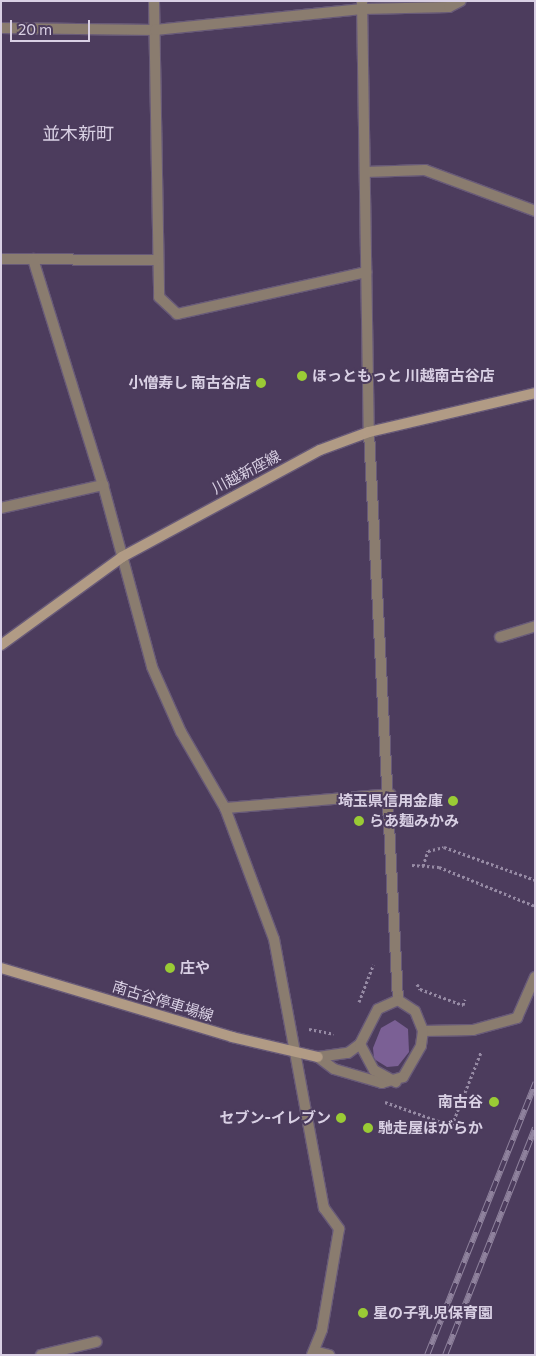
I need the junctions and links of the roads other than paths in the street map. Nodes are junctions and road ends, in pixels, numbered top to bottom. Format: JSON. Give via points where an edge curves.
{"nodes":[{"id":1,"x":154,"y":1,"type":"edge"},
{"id":2,"x":461,"y":1,"type":"edge"},
{"id":3,"x":362,"y":5,"type":"edge"},
{"id":4,"x":1,"y":28,"type":"edge"},
{"id":5,"x":154,"y":30,"type":"junction"},
{"id":6,"x":365,"y":172,"type":"junction"},
{"id":7,"x":535,"y":211,"type":"edge"},
{"id":8,"x":1,"y":259,"type":"edge"},
{"id":9,"x":33,"y":259,"type":"junction"},
{"id":10,"x":156,"y":260,"type":"junction"},
{"id":11,"x":366,"y":272,"type":"junction"},
{"id":12,"x":535,"y":393,"type":"edge"},
{"id":13,"x":369,"y":432,"type":"junction"},
{"id":14,"x":103,"y":485,"type":"junction"},
{"id":15,"x":1,"y":508,"type":"edge"},
{"id":16,"x":122,"y":557,"type":"junction"},
{"id":17,"x":535,"y":626,"type":"edge"},
{"id":18,"x":500,"y":637,"type":"dead end"},
{"id":19,"x":1,"y":645,"type":"edge"},
{"id":20,"x":390,"y":794,"type":"junction"},
{"id":21,"x":225,"y":808,"type":"junction"},
{"id":22,"x":1,"y":968,"type":"edge"},
{"id":23,"x":535,"y":977,"type":"edge"},
{"id":24,"x":398,"y":1000,"type":"junction"},
{"id":25,"x":423,"y":1032,"type":"junction"},
{"id":26,"x":360,"y":1044,"type":"junction"},
{"id":27,"x":298,"y":1052,"type":"junction"},
{"id":28,"x":318,"y":1057,"type":"junction"},
{"id":29,"x":396,"y":1082,"type":"junction"},
{"id":30,"x":96,"y":1342,"type":"dead end"},
{"id":31,"x":313,"y":1353,"type":"edge"},
{"id":32,"x":41,"y":1355,"type":"edge"},
{"id":33,"x":330,"y":1355,"type":"edge"}],
"edges":[{"from":1,"to":5,"type":"street"},
{"from":2,"to":3,"type":"street","via":[[449,7]]},
{"from":3,"to":5,"type":"street"},
{"from":3,"to":6,"type":"street"},
{"from":4,"to":5,"type":"street"},
{"from":5,"to":10,"type":"street"},
{"from":6,"to":7,"type":"street","via":[[425,170]]},
{"from":6,"to":11,"type":"street"},
{"from":8,"to":9,"type":"street"},
{"from":9,"to":10,"type":"street"},
{"from":9,"to":14,"type":"street"},
{"from":10,"to":11,"type":"street","via":[[160,297],[177,314]]},
{"from":11,"to":13,"type":"street"},
{"from":12,"to":13,"type":"main road","name":"川越新座線"},
{"from":13,"to":16,"type":"main road","name":"川越新座線","via":[[320,450]]},
{"from":13,"to":20,"type":"street"},
{"from":14,"to":15,"type":"street"},
{"from":14,"to":16,"type":"street"},
{"from":16,"to":19,"type":"main road","name":"川越新座線"},
{"from":16,"to":21,"type":"street","via":[[152,667],[181,732]]},
{"from":17,"to":18,"type":"street"},
{"from":20,"to":21,"type":"street"},
{"from":20,"to":24,"type":"street"},
{"from":21,"to":27,"type":"street","via":[[274,940]]},
{"from":22,"to":27,"type":"main road","name":"南古谷停車場線"},
{"from":23,"to":25,"type":"street","via":[[516,1018],[473,1030]]},
{"from":24,"to":25,"type":"street","via":[[415,1011]]},
{"from":24,"to":26,"type":"street","via":[[378,1010]]},
{"from":25,"to":29,"type":"street","via":[[411,1068]]},
{"from":26,"to":28,"type":"street","via":[[348,1053]]},
{"from":26,"to":29,"type":"street","via":[[374,1070]]},
{"from":27,"to":28,"type":"main road","name":"南古谷停車場線"},
{"from":27,"to":31,"type":"street","via":[[324,1208],[339,1229],[322,1330]]},
{"from":28,"to":29,"type":"street","via":[[334,1069],[382,1083]]},
{"from":30,"to":32,"type":"street"},
{"from":31,"to":33,"type":"street"}]}
